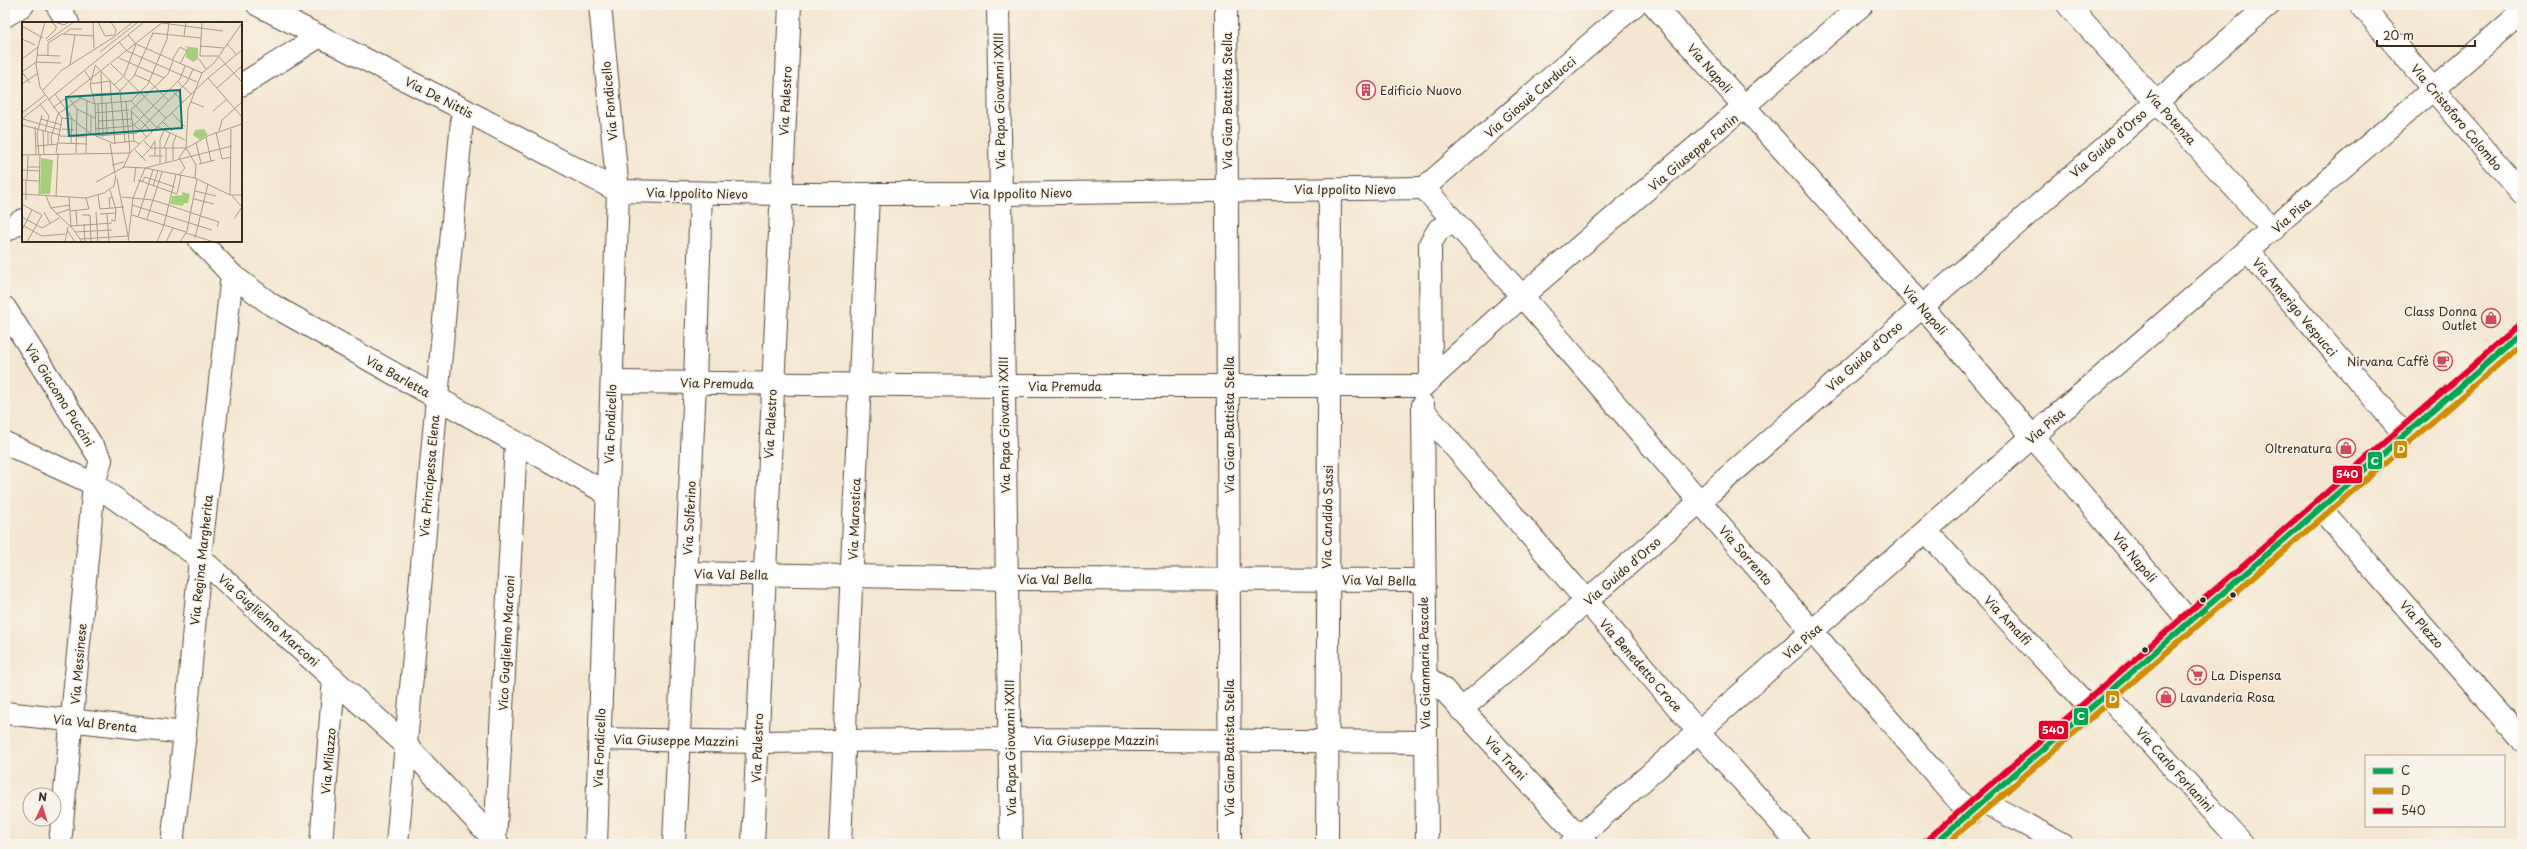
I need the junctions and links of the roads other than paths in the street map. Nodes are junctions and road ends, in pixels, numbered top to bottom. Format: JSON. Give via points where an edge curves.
{"nodes":[{"id":1,"x":23,"y":5,"type":"edge"},
{"id":2,"x":57,"y":5,"type":"edge"},
{"id":3,"x":258,"y":5,"type":"edge"},
{"id":4,"x":600,"y":5,"type":"edge"},
{"id":5,"x":790,"y":5,"type":"edge"},
{"id":6,"x":998,"y":5,"type":"edge"},
{"id":7,"x":1226,"y":5,"type":"edge"},
{"id":8,"x":1635,"y":5,"type":"edge"},
{"id":9,"x":1654,"y":5,"type":"edge"},
{"id":10,"x":1862,"y":5,"type":"edge"},
{"id":11,"x":2068,"y":5,"type":"edge"},
{"id":12,"x":2269,"y":5,"type":"edge"},
{"id":13,"x":2361,"y":5,"type":"edge"},
{"id":14,"x":2522,"y":12,"type":"edge"},
{"id":15,"x":5,"y":16,"type":"edge"},
{"id":16,"x":67,"y":22,"type":"edge"},
{"id":17,"x":320,"y":36,"type":"junction"},
{"id":18,"x":242,"y":84,"type":"edge"},
{"id":19,"x":2434,"y":90,"type":"junction"},
{"id":20,"x":2157,"y":101,"type":"junction"},
{"id":21,"x":1745,"y":108,"type":"junction"},
{"id":22,"x":463,"y":109,"type":"junction"},
{"id":23,"x":1424,"y":188,"type":"junction"},
{"id":24,"x":1227,"y":189,"type":"junction"},
{"id":25,"x":1330,"y":189,"type":"junction"},
{"id":26,"x":618,"y":191,"type":"junction"},
{"id":27,"x":701,"y":192,"type":"junction"},
{"id":28,"x":2522,"y":193,"type":"edge"},
{"id":29,"x":781,"y":194,"type":"junction"},
{"id":30,"x":868,"y":194,"type":"junction"},
{"id":31,"x":1000,"y":194,"type":"junction"},
{"id":32,"x":22,"y":221,"type":"edge"},
{"id":33,"x":1456,"y":222,"type":"junction"},
{"id":34,"x":2273,"y":230,"type":"junction"},
{"id":35,"x":5,"y":231,"type":"edge"},
{"id":36,"x":201,"y":242,"type":"edge"},
{"id":37,"x":2248,"y":251,"type":"junction"},
{"id":38,"x":232,"y":275,"type":"junction"},
{"id":39,"x":1522,"y":296,"type":"junction"},
{"id":40,"x":1922,"y":305,"type":"junction"},
{"id":41,"x":5,"y":308,"type":"edge"},
{"id":42,"x":2522,"y":334,"type":"edge"},
{"id":43,"x":612,"y":382,"type":"junction"},
{"id":44,"x":1427,"y":382,"type":"junction"},
{"id":45,"x":695,"y":383,"type":"junction"},
{"id":46,"x":772,"y":384,"type":"junction"},
{"id":47,"x":859,"y":385,"type":"junction"},
{"id":48,"x":1228,"y":385,"type":"junction"},
{"id":49,"x":1003,"y":386,"type":"junction"},
{"id":50,"x":1328,"y":387,"type":"junction"},
{"id":51,"x":436,"y":398,"type":"junction"},
{"id":52,"x":1422,"y":410,"type":"junction"},
{"id":53,"x":2405,"y":435,"type":"junction"},
{"id":54,"x":2033,"y":436,"type":"junction"},
{"id":55,"x":5,"y":443,"type":"edge"},
{"id":56,"x":516,"y":443,"type":"junction"},
{"id":57,"x":94,"y":484,"type":"junction"},
{"id":58,"x":608,"y":494,"type":"junction"},
{"id":59,"x":1701,"y":503,"type":"junction"},
{"id":60,"x":2321,"y":509,"type":"junction"},
{"id":61,"x":1926,"y":531,"type":"junction"},
{"id":62,"x":200,"y":558,"type":"junction"},
{"id":63,"x":686,"y":573,"type":"junction"},
{"id":64,"x":763,"y":575,"type":"junction"},
{"id":65,"x":851,"y":576,"type":"junction"},
{"id":66,"x":1008,"y":579,"type":"junction"},
{"id":67,"x":1229,"y":579,"type":"junction"},
{"id":68,"x":1327,"y":579,"type":"junction"},
{"id":69,"x":1423,"y":580,"type":"junction"},
{"id":70,"x":1586,"y":602,"type":"junction"},
{"id":71,"x":2189,"y":621,"type":"junction"},
{"id":72,"x":1812,"y":633,"type":"junction"},
{"id":73,"x":1424,"y":675,"type":"junction"},
{"id":74,"x":334,"y":679,"type":"junction"},
{"id":75,"x":2106,"y":694,"type":"junction"},
{"id":76,"x":2090,"y":709,"type":"junction"},
{"id":77,"x":1461,"y":710,"type":"junction"},
{"id":78,"x":5,"y":713,"type":"edge"},
{"id":79,"x":73,"y":720,"type":"junction"},
{"id":80,"x":1698,"y":731,"type":"junction"},
{"id":81,"x":185,"y":733,"type":"junction"},
{"id":82,"x":600,"y":739,"type":"junction"},
{"id":83,"x":1010,"y":739,"type":"junction"},
{"id":84,"x":680,"y":740,"type":"junction"},
{"id":85,"x":845,"y":740,"type":"junction"},
{"id":86,"x":2522,"y":740,"type":"edge"},
{"id":87,"x":1228,"y":741,"type":"junction"},
{"id":88,"x":1326,"y":741,"type":"junction"},
{"id":89,"x":757,"y":742,"type":"junction"},
{"id":90,"x":1425,"y":742,"type":"junction"},
{"id":91,"x":406,"y":745,"type":"junction"},
{"id":92,"x":1977,"y":808,"type":"junction"},
{"id":93,"x":1579,"y":842,"type":"edge"},
{"id":94,"x":497,"y":843,"type":"edge"},
{"id":95,"x":60,"y":844,"type":"edge"},
{"id":96,"x":172,"y":844,"type":"edge"},
{"id":97,"x":321,"y":844,"type":"edge"},
{"id":98,"x":397,"y":844,"type":"edge"},
{"id":99,"x":596,"y":844,"type":"edge"},
{"id":100,"x":674,"y":844,"type":"edge"},
{"id":101,"x":753,"y":844,"type":"edge"},
{"id":102,"x":840,"y":844,"type":"edge"},
{"id":103,"x":1011,"y":844,"type":"edge"},
{"id":104,"x":1230,"y":844,"type":"edge"},
{"id":105,"x":1327,"y":844,"type":"edge"},
{"id":106,"x":1428,"y":844,"type":"edge"},
{"id":107,"x":1799,"y":844,"type":"edge"},
{"id":108,"x":1934,"y":844,"type":"edge"},
{"id":109,"x":2062,"y":844,"type":"edge"},
{"id":110,"x":2243,"y":844,"type":"edge"}],
"edges":[{"from":1,"to":15,"type":"street"},
{"from":2,"to":16,"type":"street"},
{"from":3,"to":17,"type":"street","name":"Via De Nittis"},
{"from":4,"to":26,"type":"street","name":"Via Fondicello"},
{"from":5,"to":29,"type":"street","name":"Via Palestro"},
{"from":6,"to":31,"type":"street","name":"Via Papa Giovanni XXIII"},
{"from":7,"to":24,"type":"street","name":"Via Gian Battista Stella"},
{"from":8,"to":23,"type":"street","name":"Via Giosuè Carducci"},
{"from":9,"to":21,"type":"street","name":"Via Napoli"},
{"from":10,"to":21,"type":"street","name":"Via Giuseppe Fanin"},
{"from":11,"to":20,"type":"street","name":"Via Potenza"},
{"from":12,"to":20,"type":"street","name":"Via Guido d'Orso"},
{"from":13,"to":19,"type":"street","name":"Via Cristoforo Colombo"},
{"from":14,"to":19,"type":"street","name":"Via Pisa"},
{"from":17,"to":18,"type":"street"},
{"from":17,"to":22,"type":"street","name":"Via De Nittis"},
{"from":19,"to":28,"type":"street","name":"Via Cristoforo Colombo"},
{"from":19,"to":34,"type":"street","name":"Via Pisa"},
{"from":20,"to":34,"type":"street","name":"Via Potenza"},
{"from":20,"to":40,"type":"street","name":"Via Guido d'Orso"},
{"from":21,"to":39,"type":"street","name":"Via Giuseppe Fanin"},
{"from":21,"to":40,"type":"street","name":"Via Napoli"},
{"from":22,"to":26,"type":"street","name":"Via De Nittis"},
{"from":22,"to":51,"type":"street","name":"Via Principessa Elena"},
{"from":23,"to":25,"type":"street","name":"Via Ippolito Nievo"},
{"from":23,"to":33,"type":"street","name":"Via Sorrento"},
{"from":24,"to":25,"type":"street","name":"Via Ippolito Nievo"},
{"from":24,"to":31,"type":"street","name":"Via Ippolito Nievo"},
{"from":24,"to":48,"type":"street","name":"Via Gian Battista Stella"},
{"from":25,"to":50,"type":"street","name":"Via Candido Sassi"},
{"from":26,"to":27,"type":"street","name":"Via Ippolito Nievo"},
{"from":26,"to":43,"type":"street","name":"Via Fondicello"},
{"from":27,"to":29,"type":"street","name":"Via Ippolito Nievo"},
{"from":27,"to":45,"type":"street","name":"Via Solferino"},
{"from":29,"to":30,"type":"street","name":"Via Ippolito Nievo"},
{"from":29,"to":46,"type":"street","name":"Via Palestro"},
{"from":30,"to":31,"type":"street","name":"Via Ippolito Nievo"},
{"from":30,"to":47,"type":"street","name":"Via Marostica"},
{"from":31,"to":49,"type":"street","name":"Via Papa Giovanni XXIII"},
{"from":32,"to":35,"type":"street"},
{"from":33,"to":39,"type":"street","name":"Via Sorrento"},
{"from":33,"to":44,"type":"street","name":"Via Gianmaria Pascale","via":[[1438,229],[1430,244]]},
{"from":34,"to":37,"type":"street","name":"Via Pisa"},
{"from":36,"to":38,"type":"street","name":"Via Barletta"},
{"from":37,"to":53,"type":"street","name":"Via Amerigo Vespucci"},
{"from":37,"to":54,"type":"street","name":"Via Pisa"},
{"from":38,"to":51,"type":"street","name":"Via Barletta","via":[[272,305]]},
{"from":38,"to":62,"type":"street","name":"Via Regina Margherita"},
{"from":39,"to":44,"type":"street","name":"Via Giuseppe Fanin"},
{"from":39,"to":59,"type":"street","name":"Via Sorrento"},
{"from":40,"to":54,"type":"street","name":"Via Napoli"},
{"from":40,"to":59,"type":"street","name":"Via Guido d'Orso"},
{"from":41,"to":57,"type":"street","name":"Via Giacomo Puccini","via":[[101,460]]},
{"from":42,"to":53,"type":"street"},
{"from":43,"to":45,"type":"street","name":"Via Premuda"},
{"from":43,"to":58,"type":"street","name":"Via Fondicello"},
{"from":44,"to":50,"type":"street","name":"Via Premuda"},
{"from":44,"to":52,"type":"street","name":"Via Gianmaria Pascale"},
{"from":45,"to":46,"type":"street","name":"Via Premuda"},
{"from":45,"to":63,"type":"street","name":"Via Solferino"},
{"from":46,"to":47,"type":"street","name":"Via Premuda"},
{"from":46,"to":64,"type":"street","name":"Via Palestro"},
{"from":47,"to":49,"type":"street","name":"Via Premuda"},
{"from":47,"to":65,"type":"street","name":"Via Marostica"},
{"from":48,"to":49,"type":"street","name":"Via Premuda"},
{"from":48,"to":50,"type":"street","name":"Via Premuda"},
{"from":48,"to":67,"type":"street","name":"Via Gian Battista Stella"},
{"from":49,"to":66,"type":"street","name":"Via Papa Giovanni XXIII"},
{"from":50,"to":68,"type":"street","name":"Via Candido Sassi"},
{"from":51,"to":56,"type":"street","name":"Via Barletta"},
{"from":51,"to":91,"type":"street","name":"Via Principessa Elena"},
{"from":52,"to":69,"type":"street","name":"Via Gianmaria Pascale"},
{"from":52,"to":70,"type":"street","name":"Via Benedetto Croce"},
{"from":53,"to":60,"type":"street"},
{"from":54,"to":61,"type":"street","name":"Via Pisa"},
{"from":54,"to":71,"type":"street","name":"Via Napoli"},
{"from":55,"to":57,"type":"street","name":"Via Guglielmo Marconi"},
{"from":56,"to":58,"type":"street","name":"Via Barletta"},
{"from":56,"to":94,"type":"street","name":"Vico Guglielmo Marconi"},
{"from":57,"to":62,"type":"street","name":"Via Guglielmo Marconi"},
{"from":57,"to":79,"type":"street","name":"Via Messinese"},
{"from":58,"to":82,"type":"street","name":"Via Fondicello"},
{"from":59,"to":70,"type":"street","name":"Via Guido d'Orso"},
{"from":59,"to":72,"type":"street","name":"Via Sorrento"},
{"from":60,"to":71,"type":"street"},
{"from":60,"to":86,"type":"street","name":"Via Plezzo"},
{"from":61,"to":72,"type":"street","name":"Via Pisa"},
{"from":61,"to":76,"type":"street","name":"Via Amalfi"},
{"from":62,"to":74,"type":"street","name":"Via Guglielmo Marconi"},
{"from":62,"to":81,"type":"street","name":"Via Regina Margherita"},
{"from":63,"to":64,"type":"street","name":"Via Val Bella"},
{"from":63,"to":84,"type":"street","name":"Via Solferino"},
{"from":64,"to":65,"type":"street","name":"Via Val Bella"},
{"from":64,"to":89,"type":"street","name":"Via Palestro"},
{"from":65,"to":66,"type":"street","name":"Via Val Bella"},
{"from":65,"to":85,"type":"street","name":"Via Marostica"},
{"from":66,"to":67,"type":"street","name":"Via Val Bella"},
{"from":66,"to":83,"type":"street","name":"Via Papa Giovanni XXIII"},
{"from":67,"to":68,"type":"street","name":"Via Val Bella"},
{"from":67,"to":87,"type":"street","name":"Via Gian Battista Stella"},
{"from":68,"to":69,"type":"street","name":"Via Val Bella"},
{"from":68,"to":88,"type":"street","name":"Via Candido Sassi"},
{"from":69,"to":73,"type":"street","name":"Via Gianmaria Pascale"},
{"from":70,"to":77,"type":"street","name":"Via Guido d'Orso"},
{"from":70,"to":80,"type":"street","name":"Via Benedetto Croce"},
{"from":71,"to":75,"type":"street"},
{"from":72,"to":80,"type":"street","name":"Via Pisa"},
{"from":72,"to":92,"type":"street","name":"Via Sorrento"},
{"from":73,"to":77,"type":"street","name":"Via Trani","via":[[1443,689]]},
{"from":73,"to":90,"type":"street","name":"Via Gianmaria Pascale"},
{"from":74,"to":91,"type":"street","name":"Via Guglielmo Marconi"},
{"from":74,"to":97,"type":"street","name":"Via Milazzo"},
{"from":75,"to":76,"type":"street"},
{"from":75,"to":110,"type":"street","name":"Via Carlo Forlanini"},
{"from":76,"to":92,"type":"street"},
{"from":77,"to":93,"type":"street","name":"Via Trani"},
{"from":78,"to":79,"type":"street","name":"Via Val Brenta"},
{"from":79,"to":81,"type":"street","name":"Via Val Brenta"},
{"from":79,"to":95,"type":"street","name":"Via Messinese"},
{"from":80,"to":93,"type":"street","name":"Via Pisa"},
{"from":80,"to":107,"type":"street","name":"Via Benedetto Croce"},
{"from":81,"to":96,"type":"street","name":"Via Regina Margherita"},
{"from":82,"to":84,"type":"street","name":"Via Giuseppe Mazzini"},
{"from":82,"to":99,"type":"street","name":"Via Fondicello"},
{"from":83,"to":85,"type":"street","name":"Via Giuseppe Mazzini"},
{"from":83,"to":87,"type":"street","name":"Via Giuseppe Mazzini"},
{"from":83,"to":103,"type":"street","name":"Via Papa Giovanni XXIII"},
{"from":84,"to":89,"type":"street","name":"Via Giuseppe Mazzini"},
{"from":84,"to":100,"type":"street","name":"Via Solferino"},
{"from":85,"to":89,"type":"street","name":"Via Giuseppe Mazzini"},
{"from":85,"to":102,"type":"street","name":"Via Marostica"},
{"from":87,"to":88,"type":"street","name":"Via Giuseppe Mazzini"},
{"from":87,"to":104,"type":"street","name":"Via Gian Battista Stella"},
{"from":88,"to":90,"type":"street","name":"Via Giuseppe Mazzini"},
{"from":88,"to":105,"type":"street","name":"Via Candido Sassi"},
{"from":89,"to":101,"type":"street","name":"Via Palestro"},
{"from":90,"to":106,"type":"street","name":"Via Gianmaria Pascale"},
{"from":91,"to":94,"type":"street","name":"Via Guglielmo Marconi"},
{"from":91,"to":98,"type":"street","name":"Via Principessa Elena"},
{"from":92,"to":108,"type":"street"},
{"from":92,"to":109,"type":"street"}]}
